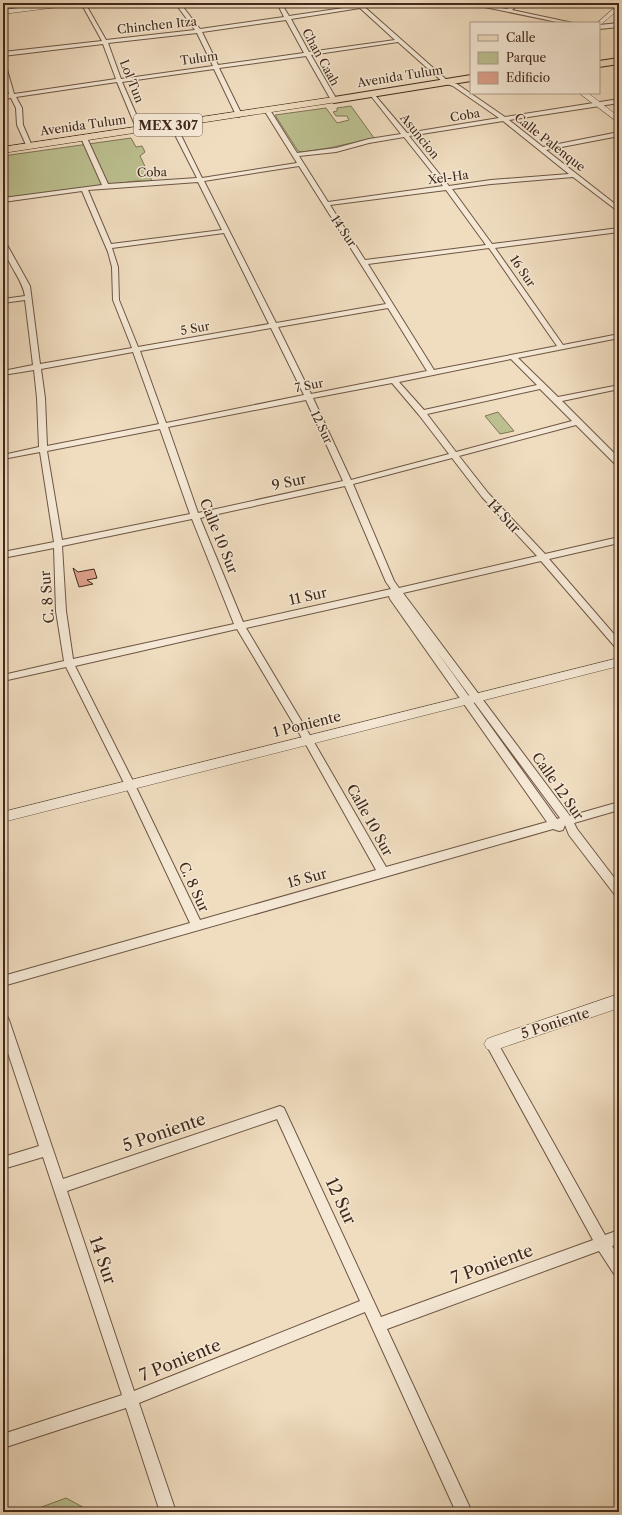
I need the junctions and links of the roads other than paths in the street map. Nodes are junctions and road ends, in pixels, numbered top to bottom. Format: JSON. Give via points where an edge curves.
{"nodes":[{"id":1,"x":47,"y":3,"type":"edge"},
{"id":2,"x":74,"y":3,"type":"edge"},
{"id":3,"x":83,"y":3,"type":"edge"},
{"id":4,"x":177,"y":3,"type":"edge"},
{"id":5,"x":280,"y":3,"type":"edge"},
{"id":6,"x":467,"y":3,"type":"edge"},
{"id":7,"x":517,"y":3,"type":"edge"},
{"id":8,"x":60,"y":4,"type":"edge"},
{"id":9,"x":358,"y":5,"type":"edge"},
{"id":10,"x":20,"y":6,"type":"edge"},
{"id":11,"x":3,"y":8,"type":"edge"},
{"id":12,"x":618,"y":9,"type":"edge"},
{"id":13,"x":508,"y":11,"type":"junction"},
{"id":14,"x":3,"y":12,"type":"edge"},
{"id":15,"x":287,"y":17,"type":"junction"},
{"id":16,"x":565,"y":22,"type":"edge"},
{"id":17,"x":600,"y":25,"type":"edge"},
{"id":18,"x":619,"y":25,"type":"edge"},
{"id":19,"x":600,"y":26,"type":"edge"},
{"id":20,"x":199,"y":31,"type":"junction"},
{"id":21,"x":105,"y":41,"type":"junction"},
{"id":22,"x":398,"y":41,"type":"junction"},
{"id":23,"x":3,"y":54,"type":"edge"},
{"id":24,"x":306,"y":54,"type":"junction"},
{"id":25,"x":619,"y":56,"type":"edge"},
{"id":26,"x":600,"y":59,"type":"edge"},
{"id":27,"x":619,"y":61,"type":"edge"},
{"id":28,"x":600,"y":64,"type":"edge"},
{"id":29,"x":3,"y":66,"type":"edge"},
{"id":30,"x":216,"y":66,"type":"junction"},
{"id":31,"x":470,"y":78,"type":"edge"},
{"id":32,"x":119,"y":80,"type":"junction"},
{"id":33,"x":450,"y":83,"type":"junction"},
{"id":34,"x":470,"y":83,"type":"edge"},
{"id":35,"x":584,"y":94,"type":"edge"},
{"id":36,"x":12,"y":95,"type":"junction"},
{"id":37,"x":374,"y":96,"type":"junction"},
{"id":38,"x":3,"y":97,"type":"edge"},
{"id":39,"x":334,"y":100,"type":"junction"},
{"id":40,"x":619,"y":102,"type":"edge"},
{"id":41,"x":598,"y":105,"type":"junction"},
{"id":42,"x":267,"y":110,"type":"junction"},
{"id":43,"x":239,"y":115,"type":"junction"},
{"id":44,"x":505,"y":120,"type":"junction"},
{"id":45,"x":619,"y":121,"type":"edge"},
{"id":46,"x":173,"y":125,"type":"junction"},
{"id":47,"x":140,"y":130,"type":"junction"},
{"id":48,"x":619,"y":134,"type":"edge"},
{"id":49,"x":405,"y":135,"type":"junction"},
{"id":50,"x":84,"y":138,"type":"junction"},
{"id":51,"x":29,"y":146,"type":"junction"},
{"id":52,"x":541,"y":149,"type":"junction"},
{"id":53,"x":3,"y":150,"type":"edge"},
{"id":54,"x":296,"y":155,"type":"junction"},
{"id":55,"x":301,"y":164,"type":"junction"},
{"id":56,"x":575,"y":175,"type":"junction"},
{"id":57,"x":201,"y":180,"type":"junction"},
{"id":58,"x":106,"y":186,"type":"junction"},
{"id":59,"x":84,"y":188,"type":"junction"},
{"id":60,"x":448,"y":189,"type":"junction"},
{"id":61,"x":3,"y":200,"type":"edge"},
{"id":62,"x":325,"y":204,"type":"junction"},
{"id":63,"x":464,"y":208,"type":"joint"},
{"id":64,"x":619,"y":210,"type":"edge"},
{"id":65,"x":619,"y":230,"type":"edge"},
{"id":66,"x":227,"y":231,"type":"junction"},
{"id":67,"x":3,"y":243,"type":"edge"},
{"id":68,"x":491,"y":245,"type":"junction"},
{"id":69,"x":109,"y":246,"type":"junction"},
{"id":70,"x":6,"y":256,"type":"edge"},
{"id":71,"x":365,"y":262,"type":"junction"},
{"id":72,"x":29,"y":297,"type":"junction"},
{"id":73,"x":3,"y":301,"type":"edge"},
{"id":74,"x":391,"y":305,"type":"junction"},
{"id":75,"x":274,"y":326,"type":"junction"},
{"id":76,"x":619,"y":336,"type":"edge"},
{"id":77,"x":561,"y":348,"type":"junction"},
{"id":78,"x":136,"y":350,"type":"junction"},
{"id":79,"x":513,"y":357,"type":"junction"},
{"id":80,"x":38,"y":367,"type":"junction"},
{"id":81,"x":3,"y":373,"type":"edge"},
{"id":82,"x":432,"y":373,"type":"junction"},
{"id":83,"x":394,"y":381,"type":"junction"},
{"id":84,"x":542,"y":386,"type":"junction"},
{"id":85,"x":619,"y":387,"type":"edge"},
{"id":86,"x":309,"y":397,"type":"junction"},
{"id":87,"x":556,"y":400,"type":"junction"},
{"id":88,"x":422,"y":413,"type":"junction"},
{"id":89,"x":577,"y":422,"type":"junction"},
{"id":90,"x":163,"y":426,"type":"junction"},
{"id":91,"x":43,"y":449,"type":"junction"},
{"id":92,"x":453,"y":454,"type":"junction"},
{"id":93,"x":3,"y":457,"type":"edge"},
{"id":94,"x":619,"y":463,"type":"edge"},
{"id":95,"x":348,"y":483,"type":"junction"},
{"id":96,"x":196,"y":516,"type":"junction"},
{"id":97,"x":619,"y":540,"type":"edge"},
{"id":98,"x":58,"y":543,"type":"junction"},
{"id":99,"x":3,"y":555,"type":"edge"},
{"id":100,"x":543,"y":557,"type":"junction"},
{"id":101,"x":394,"y":592,"type":"junction"},
{"id":102,"x":240,"y":626,"type":"junction"},
{"id":103,"x":619,"y":646,"type":"edge"},
{"id":104,"x":619,"y":662,"type":"edge"},
{"id":105,"x":69,"y":663,"type":"junction"},
{"id":106,"x":3,"y":678,"type":"edge"},
{"id":107,"x":472,"y":699,"type":"junction"},
{"id":108,"x":504,"y":734,"type":"junction"},
{"id":109,"x":493,"y":738,"type":"junction"},
{"id":110,"x":308,"y":740,"type":"junction"},
{"id":111,"x":131,"y":787,"type":"junction"},
{"id":112,"x":619,"y":806,"type":"edge"},
{"id":113,"x":3,"y":817,"type":"edge"},
{"id":114,"x":568,"y":821,"type":"junction"},
{"id":115,"x":554,"y":824,"type":"junction"},
{"id":116,"x":573,"y":832,"type":"junction"},
{"id":117,"x":383,"y":872,"type":"junction"},
{"id":118,"x":619,"y":892,"type":"edge"},
{"id":119,"x":197,"y":926,"type":"junction"},
{"id":120,"x":3,"y":981,"type":"edge"},
{"id":121,"x":619,"y":1002,"type":"edge"},
{"id":122,"x":3,"y":1020,"type":"edge"},
{"id":123,"x":492,"y":1044,"type":"joint"},
{"id":124,"x":280,"y":1112,"type":"joint"},
{"id":125,"x":47,"y":1150,"type":"junction"},
{"id":126,"x":3,"y":1163,"type":"edge"},
{"id":127,"x":59,"y":1187,"type":"junction"},
{"id":128,"x":619,"y":1237,"type":"edge"},
{"id":129,"x":602,"y":1243,"type":"junction"},
{"id":130,"x":619,"y":1269,"type":"edge"},
{"id":131,"x":368,"y":1304,"type":"junction"},
{"id":132,"x":378,"y":1325,"type":"junction"},
{"id":133,"x":131,"y":1399,"type":"junction"},
{"id":134,"x":3,"y":1441,"type":"edge"},
{"id":135,"x":168,"y":1512,"type":"edge"},
{"id":136,"x":464,"y":1512,"type":"edge"}],
"edges":[{"from":1,"to":10,"type":"street"},
{"from":2,"to":8,"type":"street"},
{"from":3,"to":21,"type":"street","name":"Lol Tun"},
{"from":4,"to":20,"type":"street"},
{"from":5,"to":15,"type":"street","name":"Chan Caah"},
{"from":6,"to":13,"type":"street"},
{"from":7,"to":13,"type":"street"},
{"from":8,"to":10,"type":"street"},
{"from":9,"to":15,"type":"street","name":"Chinchen Itza"},
{"from":9,"to":22,"type":"street","name":"Calle Palenque"},
{"from":10,"to":11,"type":"street"},
{"from":10,"to":14,"type":"street"},
{"from":12,"to":17,"type":"street"},
{"from":13,"to":16,"type":"street"},
{"from":15,"to":20,"type":"street","name":"Chinchen Itza"},
{"from":15,"to":24,"type":"street","name":"Chan Caah"},
{"from":18,"to":19,"type":"street"},
{"from":20,"to":21,"type":"street","name":"Chinchen Itza"},
{"from":20,"to":30,"type":"street"},
{"from":21,"to":23,"type":"street","name":"Chinchen Itza"},
{"from":21,"to":32,"type":"street","name":"Lol Tun"},
{"from":22,"to":24,"type":"street","name":"Tulum"},
{"from":22,"to":33,"type":"street","name":"Calle Palenque"},
{"from":24,"to":30,"type":"street","name":"Tulum"},
{"from":24,"to":39,"type":"street","name":"Chan Caah"},
{"from":25,"to":26,"type":"main road"},
{"from":27,"to":28,"type":"main road"},
{"from":29,"to":36,"type":"street"},
{"from":30,"to":32,"type":"street","name":"Tulum"},
{"from":30,"to":43,"type":"street"},
{"from":31,"to":33,"type":"main road","name":"Avenida Tulum","number":"MEX 307"},
{"from":32,"to":36,"type":"street","name":"Tulum"},
{"from":32,"to":47,"type":"street","name":"Lol Tun"},
{"from":33,"to":34,"type":"main road","name":"Avenida Tulum","number":"MEX 307"},
{"from":33,"to":37,"type":"main road","name":"Avenida Tulum","number":"MEX 307"},
{"from":33,"to":39,"type":"main road","name":"Avenida Tulum","number":"MEX 307"},
{"from":33,"to":44,"type":"street","name":"Calle Palenque"},
{"from":35,"to":41,"type":"street"},
{"from":36,"to":38,"type":"street","name":"Tulum"},
{"from":36,"to":51,"type":"street","via":[[19,108],[20,125]]},
{"from":37,"to":39,"type":"main road","name":"Avenida Tulum","number":"MEX 307"},
{"from":37,"to":49,"type":"street","name":"Asuncion"},
{"from":39,"to":42,"type":"highway","name":"Avenida Tulum","number":"MEX 307"},
{"from":40,"to":41,"type":"street","name":"Coba"},
{"from":41,"to":44,"type":"street","name":"Coba"},
{"from":41,"to":45,"type":"street"},
{"from":42,"to":43,"type":"highway","name":"Avenida Tulum","number":"MEX 307"},
{"from":42,"to":54,"type":"street","name":"14 Sur"},
{"from":43,"to":46,"type":"highway","name":"Avenida Tulum","number":"MEX 307"},
{"from":44,"to":49,"type":"street","name":"Coba"},
{"from":44,"to":52,"type":"street","name":"Calle Palenque"},
{"from":46,"to":47,"type":"highway","name":"Avenida Tulum","number":"MEX 307"},
{"from":46,"to":57,"type":"street","name":"12 Sur"},
{"from":47,"to":50,"type":"highway","name":"Avenida Tulum","number":"MEX 307"},
{"from":48,"to":52,"type":"street"},
{"from":49,"to":54,"type":"street","name":"Coba","via":[[362,142],[336,150]]},
{"from":49,"to":60,"type":"street","name":"Asuncion"},
{"from":50,"to":51,"type":"highway","name":"Avenida Tulum","number":"MEX 307"},
{"from":50,"to":58,"type":"street"},
{"from":51,"to":53,"type":"highway","name":"Avenida Tulum","number":"MEX 307"},
{"from":52,"to":56,"type":"street","name":"Calle Palenque"},
{"from":54,"to":55,"type":"street","name":"14 Sur"},
{"from":55,"to":57,"type":"street","name":"Coba"},
{"from":55,"to":62,"type":"street","name":"14 Sur"},
{"from":56,"to":60,"type":"street","name":"Xel-Ha","via":[[506,180]]},
{"from":56,"to":64,"type":"street","name":"Calle Palenque"},
{"from":57,"to":58,"type":"street","name":"Coba"},
{"from":57,"to":66,"type":"street","name":"12 Sur"},
{"from":58,"to":59,"type":"street","name":"Coba"},
{"from":59,"to":61,"type":"street","name":"Coba"},
{"from":59,"to":69,"type":"street","name":"Calle 10 Sur"},
{"from":60,"to":62,"type":"street","name":"Xel-Ha"},
{"from":60,"to":63,"type":"street","name":"Asuncion"},
{"from":62,"to":71,"type":"street","name":"14 Sur"},
{"from":63,"to":68,"type":"street","name":"16 Sur"},
{"from":65,"to":68,"type":"street"},
{"from":66,"to":69,"type":"street"},
{"from":66,"to":75,"type":"street","name":"12 Sur"},
{"from":67,"to":70,"type":"street","name":"C. 8 Sur"},
{"from":68,"to":71,"type":"street"},
{"from":68,"to":77,"type":"street","name":"16 Sur"},
{"from":69,"to":78,"type":"street","name":"Calle 10 Sur","via":[[115,267],[116,300]]},
{"from":70,"to":72,"type":"street","name":"C. 8 Sur","via":[[27,286]]},
{"from":71,"to":74,"type":"street","name":"14 Sur"},
{"from":72,"to":73,"type":"street"},
{"from":72,"to":80,"type":"street","name":"C. 8 Sur"},
{"from":74,"to":75,"type":"street","name":"5 Sur"},
{"from":74,"to":82,"type":"street","name":"14 Sur"},
{"from":75,"to":78,"type":"street","name":"5 Sur"},
{"from":75,"to":86,"type":"street","name":"12 Sur"},
{"from":76,"to":77,"type":"street","name":"7 Sur"},
{"from":77,"to":79,"type":"street","name":"7 Sur"},
{"from":78,"to":80,"type":"street","name":"5 Sur"},
{"from":78,"to":90,"type":"street","name":"Calle 10 Sur"},
{"from":79,"to":82,"type":"street","name":"7 Sur"},
{"from":79,"to":84,"type":"street"},
{"from":80,"to":81,"type":"street","name":"5 Sur"},
{"from":80,"to":91,"type":"street","name":"C. 8 Sur"},
{"from":82,"to":83,"type":"street","name":"7 Sur"},
{"from":83,"to":86,"type":"street","name":"7 Sur"},
{"from":83,"to":88,"type":"street","name":"14 Sur"},
{"from":84,"to":87,"type":"street"},
{"from":84,"to":88,"type":"street"},
{"from":85,"to":87,"type":"street"},
{"from":86,"to":90,"type":"street","name":"7 Sur"},
{"from":86,"to":95,"type":"street","name":"12 Sur"},
{"from":87,"to":89,"type":"street"},
{"from":88,"to":92,"type":"street","name":"14 Sur"},
{"from":89,"to":92,"type":"street","name":"9 Sur"},
{"from":89,"to":94,"type":"street"},
{"from":90,"to":91,"type":"street","name":"7 Sur"},
{"from":90,"to":96,"type":"street","name":"Calle 10 Sur"},
{"from":91,"to":93,"type":"street","name":"7 Sur"},
{"from":91,"to":98,"type":"street","name":"C. 8 Sur"},
{"from":92,"to":95,"type":"street","name":"9 Sur"},
{"from":92,"to":100,"type":"street","name":"14 Sur","via":[[485,495]]},
{"from":95,"to":96,"type":"street","name":"9 Sur"},
{"from":95,"to":101,"type":"street","name":"12 Sur"},
{"from":96,"to":98,"type":"street","name":"9 Sur"},
{"from":96,"to":102,"type":"street","name":"Calle 10 Sur"},
{"from":97,"to":100,"type":"street","name":"11 Sur"},
{"from":98,"to":99,"type":"street","name":"9 Sur"},
{"from":98,"to":105,"type":"street","name":"C. 8 Sur","via":[[61,611]]},
{"from":100,"to":101,"type":"street","name":"11 Sur"},
{"from":100,"to":103,"type":"street","name":"14 Sur"},
{"from":101,"to":102,"type":"street","name":"11 Sur"},
{"from":101,"to":107,"type":"street","name":"Calle 12 Sur"},
{"from":102,"to":105,"type":"street","name":"11 Sur"},
{"from":102,"to":110,"type":"street","name":"Calle 10 Sur"},
{"from":104,"to":107,"type":"street","name":"1 Poniente"},
{"from":105,"to":106,"type":"street","name":"11 Sur"},
{"from":105,"to":111,"type":"street","name":"C. 8 Sur"},
{"from":107,"to":108,"type":"street","name":"Calle 12 Sur"},
{"from":107,"to":109,"type":"street","name":"Calle 12 Sur"},
{"from":107,"to":110,"type":"street","name":"1 Poniente"},
{"from":108,"to":109,"type":"street"},
{"from":108,"to":114,"type":"street","name":"Calle 12 Sur"},
{"from":109,"to":115,"type":"street","name":"Calle 12 Sur"},
{"from":110,"to":111,"type":"street","name":"1 Poniente"},
{"from":110,"to":117,"type":"street","name":"Calle 10 Sur"},
{"from":111,"to":113,"type":"street","name":"1 Poniente"},
{"from":111,"to":119,"type":"street","name":"C. 8 Sur"},
{"from":112,"to":114,"type":"street","name":"15 Sur"},
{"from":114,"to":115,"type":"street","name":"15 Sur"},
{"from":114,"to":116,"type":"street","name":"Calle 12 Sur"},
{"from":115,"to":116,"type":"street","name":"Calle 12 Sur"},
{"from":115,"to":117,"type":"street","name":"15 Sur"},
{"from":116,"to":118,"type":"street"},
{"from":117,"to":119,"type":"street","name":"15 Sur"},
{"from":119,"to":120,"type":"street","name":"15 Sur"},
{"from":121,"to":123,"type":"street","name":"5 Poniente"},
{"from":122,"to":125,"type":"street","name":"14 Sur"},
{"from":123,"to":129,"type":"street"},
{"from":124,"to":127,"type":"street","name":"5 Poniente"},
{"from":124,"to":131,"type":"street","name":"12 Sur"},
{"from":125,"to":126,"type":"street"},
{"from":125,"to":127,"type":"street","name":"14 Sur"},
{"from":127,"to":133,"type":"street","name":"14 Sur"},
{"from":128,"to":129,"type":"street","name":"7 Poniente"},
{"from":129,"to":130,"type":"street"},
{"from":129,"to":132,"type":"street","name":"7 Poniente"},
{"from":131,"to":132,"type":"street","name":"12 Sur"},
{"from":131,"to":133,"type":"street","name":"7 Poniente"},
{"from":132,"to":136,"type":"street","name":"12 Sur"},
{"from":133,"to":134,"type":"street","name":"7 Poniente"},
{"from":133,"to":135,"type":"street","name":"14 Sur"}]}
